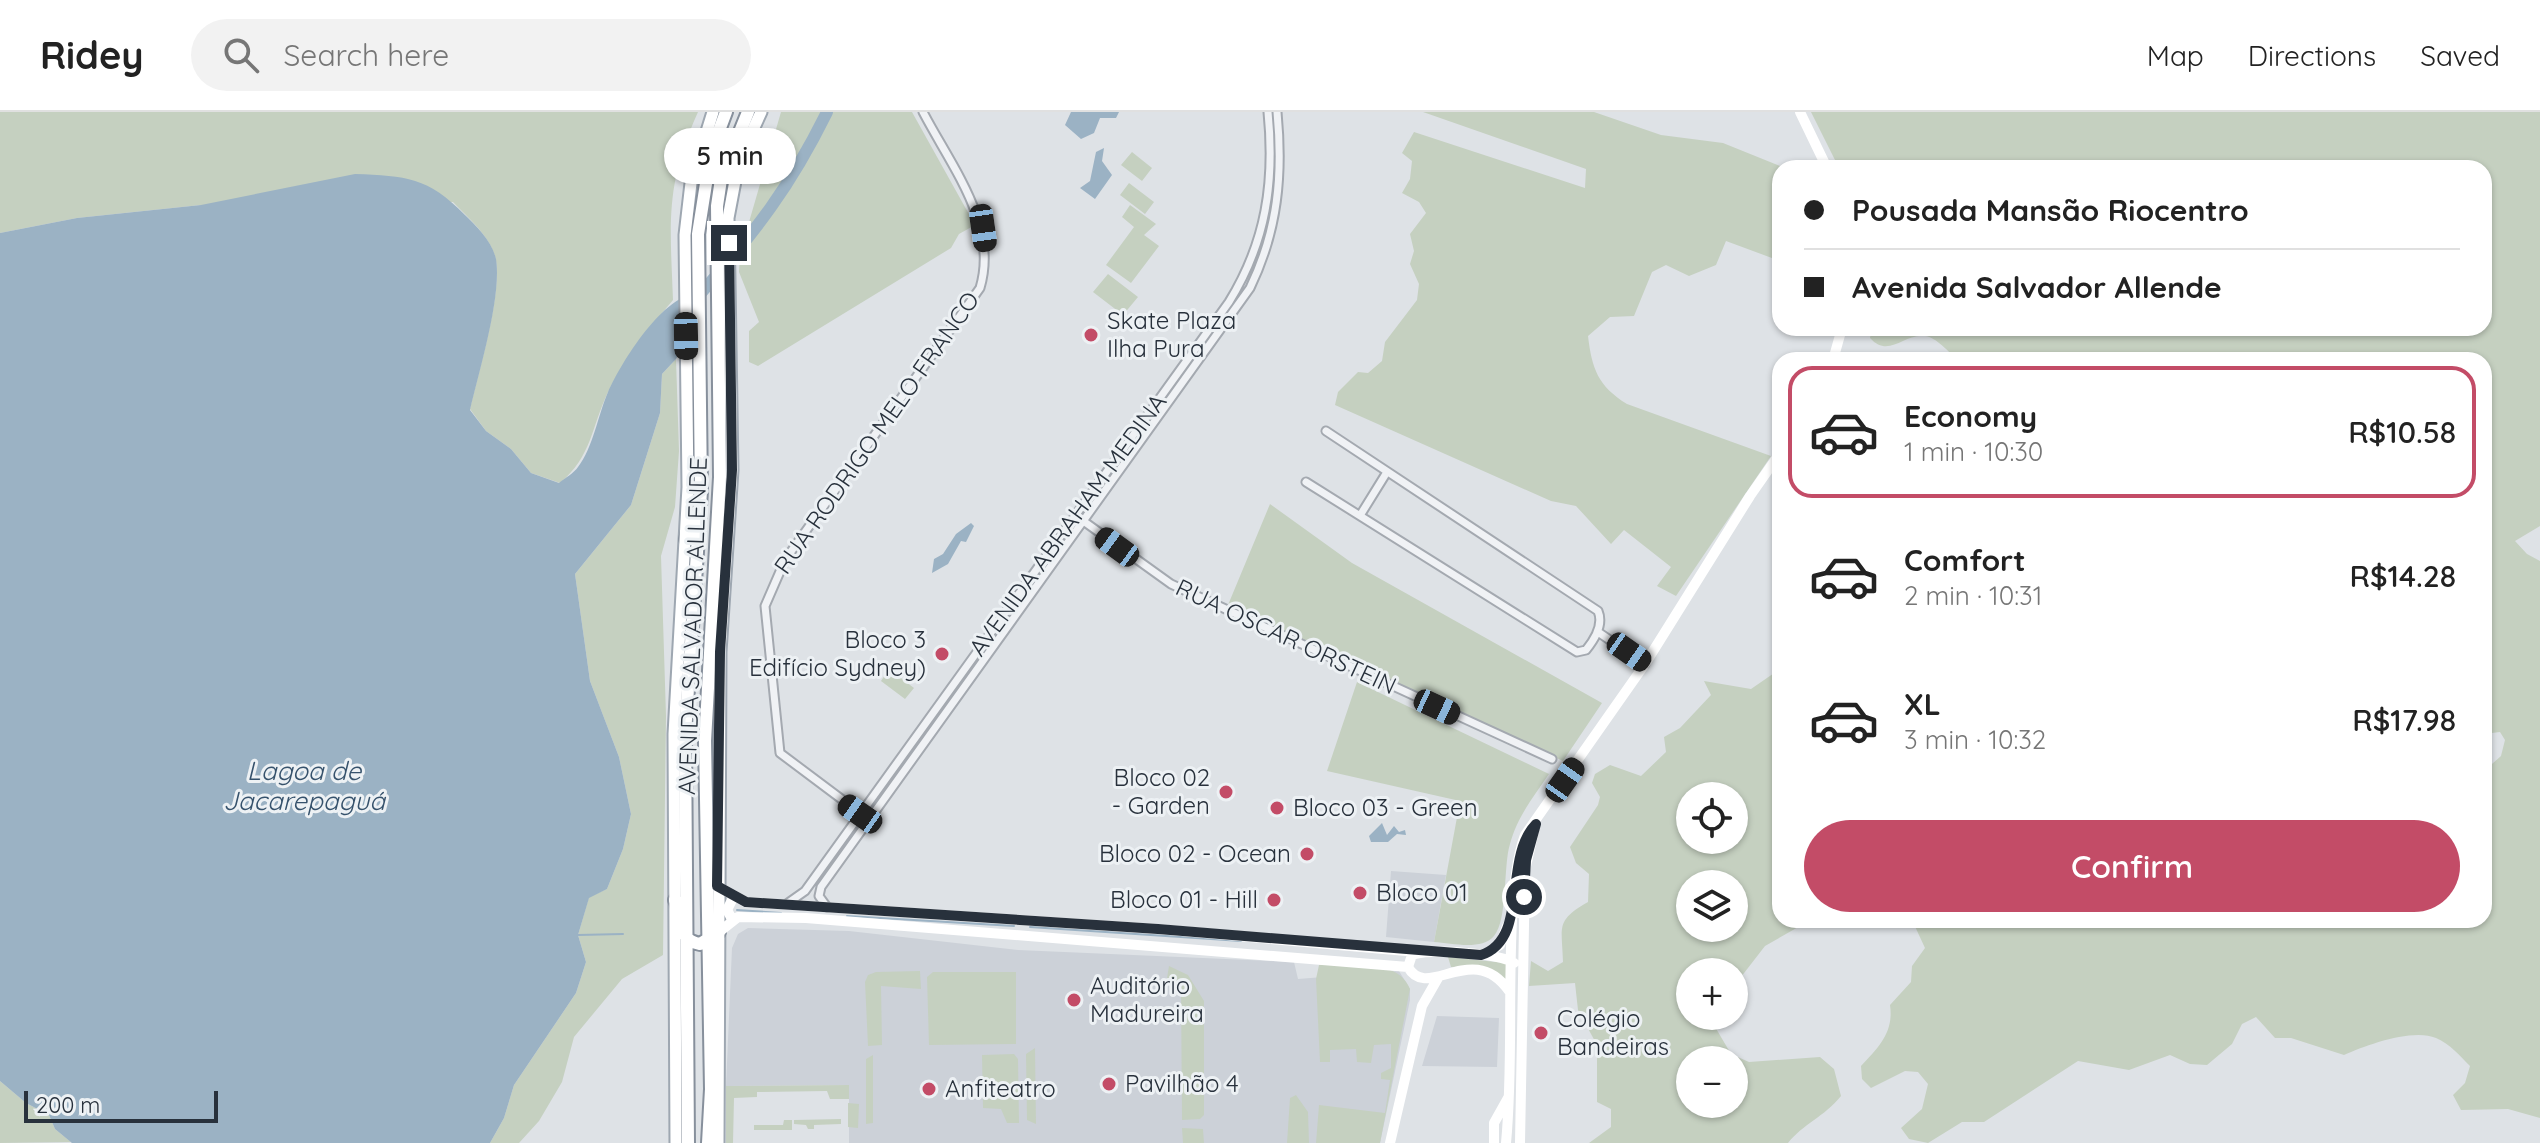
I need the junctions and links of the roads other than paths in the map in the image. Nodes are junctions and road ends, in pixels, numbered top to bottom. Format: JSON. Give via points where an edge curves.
{"nodes":[{"id":1,"x":713,"y":112,"type":"edge"},
{"id":2,"x":726,"y":112,"type":"edge"},
{"id":3,"x":748,"y":112,"type":"edge"},
{"id":4,"x":761,"y":112,"type":"edge"},
{"id":5,"x":923,"y":112,"type":"edge"},
{"id":6,"x":1268,"y":112,"type":"edge"},
{"id":7,"x":1277,"y":112,"type":"edge"},
{"id":8,"x":1800,"y":112,"type":"edge"},
{"id":9,"x":1823,"y":160,"type":"edge"},
{"id":10,"x":691,"y":257,"type":"junction"},
{"id":11,"x":1200,"y":343,"type":"junction"},
{"id":12,"x":1207,"y":349,"type":"junction"},
{"id":13,"x":1191,"y":354,"type":"junction"},
{"id":14,"x":1199,"y":361,"type":"junction"},
{"id":15,"x":719,"y":388,"type":"junction"},
{"id":16,"x":1326,"y":431,"type":"dead end"},
{"id":17,"x":701,"y":442,"type":"junction"},
{"id":18,"x":1772,"y":464,"type":"edge"},
{"id":19,"x":1387,"y":472,"type":"junction"},
{"id":20,"x":1306,"y":482,"type":"dead end"},
{"id":21,"x":1361,"y":514,"type":"junction"},
{"id":22,"x":1075,"y":515,"type":"junction"},
{"id":23,"x":1085,"y":522,"type":"junction"},
{"id":24,"x":686,"y":539,"type":"junction"},
{"id":25,"x":725,"y":550,"type":"junction"},
{"id":26,"x":1598,"y":632,"type":"junction"},
{"id":27,"x":973,"y":658,"type":"junction"},
{"id":28,"x":982,"y":664,"type":"junction"},
{"id":29,"x":1645,"y":664,"type":"junction"},
{"id":30,"x":964,"y":670,"type":"junction"},
{"id":31,"x":973,"y":677,"type":"junction"},
{"id":32,"x":931,"y":715,"type":"junction"},
{"id":33,"x":941,"y":722,"type":"junction"},
{"id":34,"x":1552,"y":759,"type":"dead end"},
{"id":35,"x":860,"y":814,"type":"junction"},
{"id":36,"x":869,"y":820,"type":"junction"},
{"id":37,"x":1536,"y":824,"type":"junction"},
{"id":38,"x":717,"y":886,"type":"junction"},
{"id":39,"x":733,"y":898,"type":"junction"},
{"id":40,"x":675,"y":900,"type":"junction"},
{"id":41,"x":785,"y":904,"type":"junction"},
{"id":42,"x":1513,"y":905,"type":"junction"},
{"id":43,"x":829,"y":908,"type":"junction"},
{"id":44,"x":732,"y":919,"type":"junction"},
{"id":45,"x":714,"y":936,"type":"junction"},
{"id":46,"x":686,"y":937,"type":"junction"},
{"id":47,"x":1418,"y":952,"type":"junction"},
{"id":48,"x":1439,"y":954,"type":"junction"},
{"id":49,"x":1481,"y":955,"type":"junction"},
{"id":50,"x":1511,"y":960,"type":"junction"},
{"id":51,"x":1408,"y":967,"type":"junction"},
{"id":52,"x":1442,"y":975,"type":"junction"},
{"id":53,"x":1522,"y":976,"type":"junction"},
{"id":54,"x":1415,"y":977,"type":"junction"},
{"id":55,"x":1510,"y":992,"type":"junction"},
{"id":56,"x":1422,"y":1006,"type":"junction"},
{"id":57,"x":1511,"y":1093,"type":"junction"},
{"id":58,"x":709,"y":1112,"type":"junction"},
{"id":59,"x":682,"y":1113,"type":"junction"},
{"id":60,"x":676,"y":1143,"type":"edge"},
{"id":61,"x":688,"y":1143,"type":"edge"},
{"id":62,"x":708,"y":1143,"type":"edge"},
{"id":63,"x":716,"y":1143,"type":"edge"},
{"id":64,"x":1390,"y":1143,"type":"edge"},
{"id":65,"x":1494,"y":1143,"type":"edge"},
{"id":66,"x":1506,"y":1143,"type":"edge"},
{"id":67,"x":1520,"y":1143,"type":"edge"}],
"edges":[{"from":1,"to":10,"type":"main road","name":"AVENIDA SALVADOR ALLENDE","via":[[691,183]]},
{"from":2,"to":10,"type":"highway","name":"AVENIDA SALVADOR ALLENDE","via":[[703,184]]},
{"from":3,"to":15,"type":"highway","name":"AVENIDA SALVADOR ALLENDE","via":[[721,179],[716,231]]},
{"from":4,"to":25,"type":"main road","name":"AVENIDA SALVADOR ALLENDE","via":[[739,160],[728,218],[732,470]]},
{"from":5,"to":35,"type":"street","name":"RUA RODRIGO MELO FRANCO","via":[[983,228],[986,269],[980,288],[785,560],[765,606],[778,749]]},
{"from":6,"to":11,"type":"street","name":"AVENIDA ABRAHAM MEDINA","via":[[1272,171],[1263,228],[1241,282]]},
{"from":7,"to":12,"type":"street","name":"AVENIDA ABRAHAM MEDINA","via":[[1281,165],[1272,234],[1250,288]]},
{"from":8,"to":9,"type":"street"},
{"from":10,"to":17,"type":"highway","name":"AVENIDA SALVADOR ALLENDE"},
{"from":10,"to":24,"type":"main road","name":"AVENIDA SALVADOR ALLENDE"},
{"from":11,"to":12,"type":"street"},
{"from":11,"to":13,"type":"street","name":"AVENIDA ABRAHAM MEDINA"},
{"from":12,"to":14,"type":"street","name":"AVENIDA ABRAHAM MEDINA"},
{"from":13,"to":14,"type":"street"},
{"from":13,"to":22,"type":"street","name":"AVENIDA ABRAHAM MEDINA"},
{"from":14,"to":23,"type":"street","name":"AVENIDA ABRAHAM MEDINA"},
{"from":15,"to":25,"type":"highway"},
{"from":15,"to":45,"type":"highway","name":"AVENIDA SALVADOR ALLENDE","via":[[720,477],[705,741]]},
{"from":16,"to":19,"type":"street"},
{"from":17,"to":24,"type":"highway"},
{"from":17,"to":46,"type":"highway","name":"AVENIDA SALVADOR ALLENDE","via":[[685,734]]},
{"from":18,"to":29,"type":"street"},
{"from":19,"to":21,"type":"street"},
{"from":19,"to":26,"type":"street","via":[[1598,611]]},
{"from":20,"to":21,"type":"street"},
{"from":21,"to":26,"type":"street","via":[[1577,652],[1586,650]]},
{"from":22,"to":23,"type":"street","name":"RUA OSCAR ORSTEIN"},
{"from":22,"to":27,"type":"street","name":"AVENIDA ABRAHAM MEDINA"},
{"from":23,"to":28,"type":"street","name":"AVENIDA ABRAHAM MEDINA"},
{"from":23,"to":34,"type":"street","name":"RUA OSCAR ORSTEIN","via":[[1171,584]]},
{"from":24,"to":40,"type":"main road","name":"AVENIDA SALVADOR ALLENDE","via":[[674,734]]},
{"from":25,"to":38,"type":"main road","name":"AVENIDA SALVADOR ALLENDE"},
{"from":26,"to":29,"type":"street"},
{"from":27,"to":28,"type":"street"},
{"from":27,"to":30,"type":"street","name":"AVENIDA ABRAHAM MEDINA"},
{"from":28,"to":31,"type":"street","name":"AVENIDA ABRAHAM MEDINA"},
{"from":29,"to":37,"type":"street"},
{"from":30,"to":31,"type":"street"},
{"from":30,"to":32,"type":"street","name":"AVENIDA ABRAHAM MEDINA"},
{"from":31,"to":33,"type":"street","name":"AVENIDA ABRAHAM MEDINA"},
{"from":32,"to":33,"type":"street"},
{"from":32,"to":35,"type":"street","name":"AVENIDA ABRAHAM MEDINA"},
{"from":33,"to":36,"type":"street","name":"AVENIDA ABRAHAM MEDINA"},
{"from":35,"to":36,"type":"street","name":"RUA RODRIGO MELO FRANCO"},
{"from":35,"to":41,"type":"street","name":"AVENIDA ABRAHAM MEDINA","via":[[805,891]]},
{"from":36,"to":43,"type":"street","name":"AVENIDA ABRAHAM MEDINA","via":[[821,887],[819,896]]},
{"from":37,"to":42,"type":"street","via":[[1521,846]]},
{"from":37,"to":53,"type":"street","via":[[1525,871]]},
{"from":38,"to":39,"type":"street"},
{"from":38,"to":45,"type":"main road","name":"AVENIDA SALVADOR ALLENDE"},
{"from":39,"to":41,"type":"street"},
{"from":39,"to":44,"type":"street","via":[[727,910]]},
{"from":40,"to":46,"type":"highway"},
{"from":40,"to":59,"type":"main road","name":"AVENIDA SALVADOR ALLENDE"},
{"from":41,"to":43,"type":"street"},
{"from":42,"to":49,"type":"street","via":[[1500,945]]},
{"from":42,"to":50,"type":"street"},
{"from":43,"to":47,"type":"street"},
{"from":44,"to":45,"type":"street"},
{"from":44,"to":51,"type":"street","via":[[806,918]]},
{"from":45,"to":46,"type":"highway","via":[[700,944]]},
{"from":45,"to":58,"type":"highway","name":"AVENIDA SALVADOR ALLENDE"},
{"from":45,"to":63,"type":"main road","name":"AVENIDA SALVADOR ALLENDE"},
{"from":46,"to":59,"type":"highway","name":"AVENIDA SALVADOR ALLENDE"},
{"from":47,"to":48,"type":"street"},
{"from":47,"to":51,"type":"street"},
{"from":48,"to":49,"type":"street"},
{"from":48,"to":52,"type":"street","via":[[1446,962]]},
{"from":49,"to":50,"type":"street"},
{"from":50,"to":53,"type":"street"},
{"from":50,"to":55,"type":"street"},
{"from":51,"to":54,"type":"street"},
{"from":52,"to":54,"type":"street"},
{"from":52,"to":55,"type":"street","via":[[1473,969],[1494,975]]},
{"from":52,"to":56,"type":"street"},
{"from":53,"to":67,"type":"street"},
{"from":54,"to":56,"type":"street"},
{"from":55,"to":57,"type":"street"},
{"from":56,"to":64,"type":"street"},
{"from":57,"to":65,"type":"street","via":[[1494,1123]]},
{"from":57,"to":66,"type":"street"},
{"from":58,"to":59,"type":"highway","via":[[699,1106]]},
{"from":58,"to":62,"type":"highway","name":"AVENIDA SALVADOR ALLENDE"},
{"from":58,"to":63,"type":"highway"},
{"from":59,"to":60,"type":"main road","name":"AVENIDA SALVADOR ALLENDE"},
{"from":59,"to":61,"type":"highway","name":"AVENIDA SALVADOR ALLENDE"}]}
